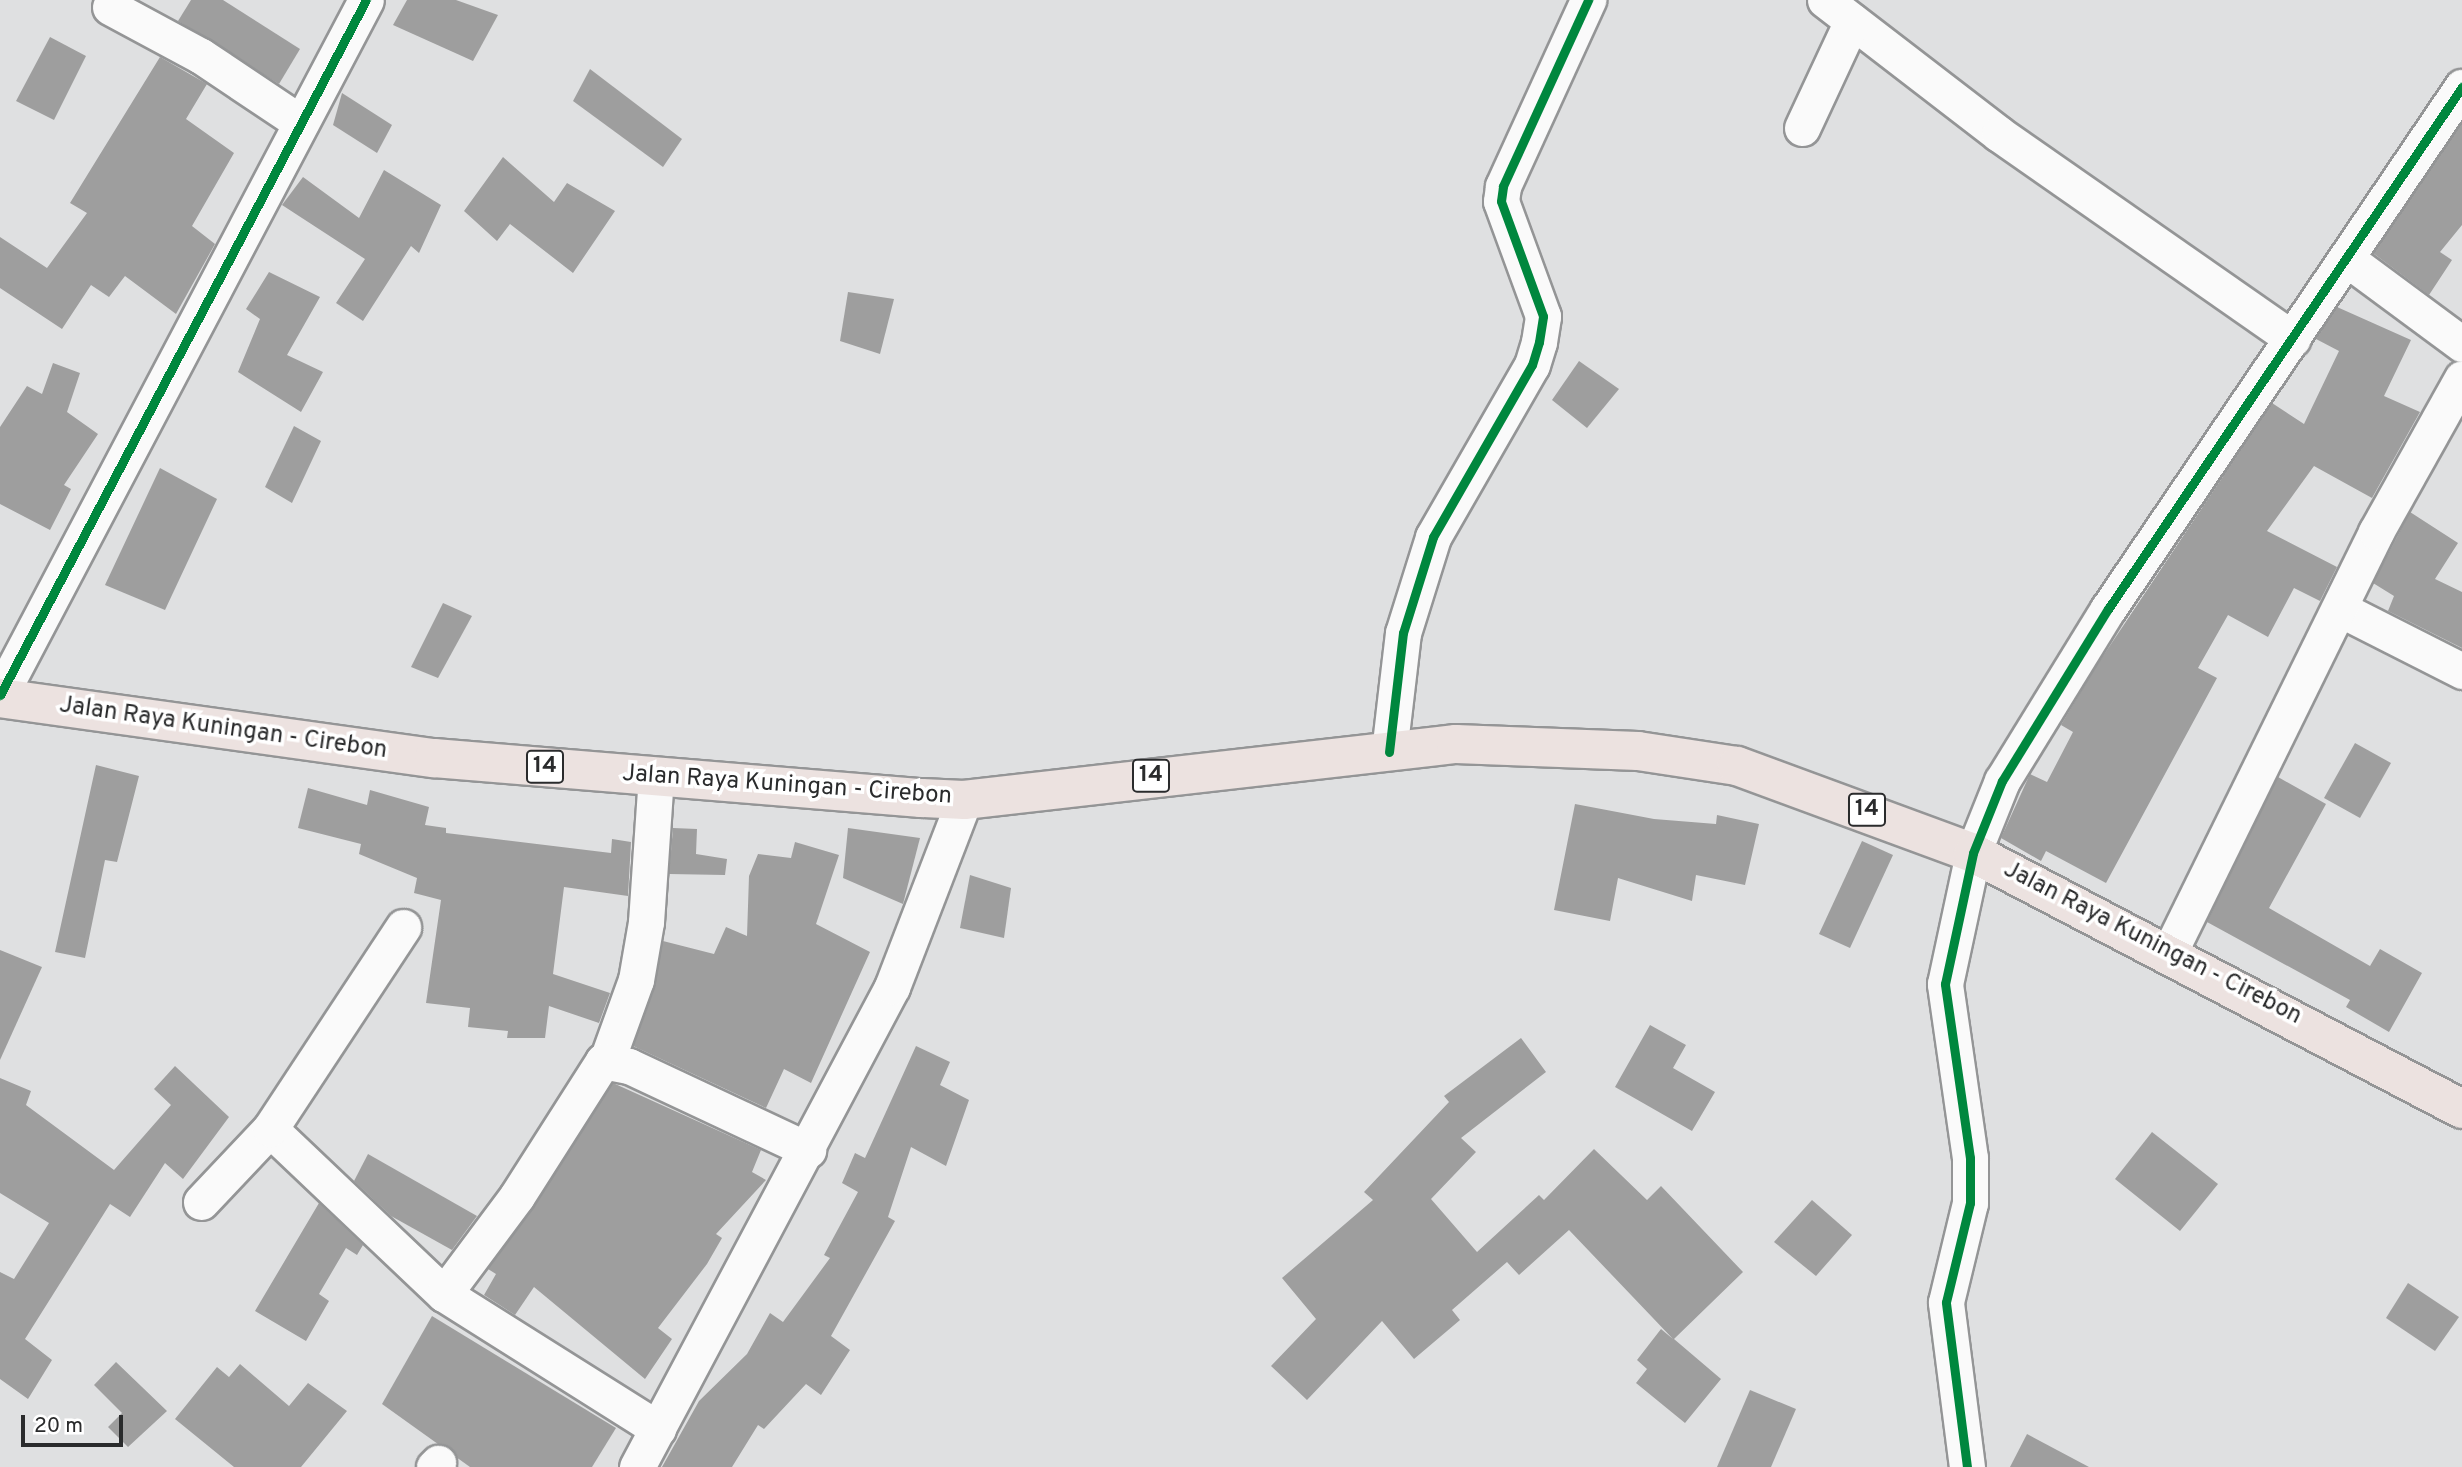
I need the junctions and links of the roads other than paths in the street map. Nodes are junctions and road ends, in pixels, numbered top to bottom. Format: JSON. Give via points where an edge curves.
{"nodes":[{"id":1,"x":366,"y":0,"type":"edge"},
{"id":2,"x":1588,"y":0,"type":"edge"},
{"id":3,"x":110,"y":7,"type":"dead end"},
{"id":4,"x":1839,"y":10,"type":"edge"},
{"id":5,"x":2462,"y":87,"type":"edge"},
{"id":6,"x":301,"y":123,"type":"junction"},
{"id":7,"x":1802,"y":128,"type":"dead end"},
{"id":8,"x":2347,"y":259,"type":"junction"},
{"id":9,"x":2293,"y":340,"type":"junction"},
{"id":10,"x":2462,"y":344,"type":"edge"},
{"id":11,"x":2462,"y":378,"type":"edge"},
{"id":12,"x":2340,"y":609,"type":"junction"},
{"id":13,"x":2462,"y":671,"type":"edge"},
{"id":14,"x":0,"y":696,"type":"edge"},
{"id":15,"x":1389,"y":752,"type":"junction"},
{"id":16,"x":656,"y":776,"type":"junction"},
{"id":17,"x":964,"y":800,"type":"junction"},
{"id":18,"x":1973,"y":853,"type":"junction"},
{"id":19,"x":403,"y":928,"type":"dead end"},
{"id":20,"x":2169,"y":953,"type":"junction"},
{"id":21,"x":607,"y":1060,"type":"junction"},
{"id":22,"x":2462,"y":1109,"type":"edge"},
{"id":23,"x":270,"y":1129,"type":"junction"},
{"id":24,"x":808,"y":1150,"type":"junction"},
{"id":25,"x":201,"y":1202,"type":"dead end"},
{"id":26,"x":444,"y":1294,"type":"junction"},
{"id":27,"x":659,"y":1429,"type":"junction"},
{"id":28,"x":637,"y":1467,"type":"edge"},
{"id":29,"x":1967,"y":1467,"type":"edge"}],
"edges":[{"from":1,"to":6,"type":"street"},
{"from":2,"to":15,"type":"street","via":[[1503,186],[1501,201],[1543,316],[1539,342],[1532,365],[1433,537],[1403,633]]},
{"from":3,"to":6,"type":"street","via":[[201,56]]},
{"from":4,"to":7,"type":"street"},
{"from":4,"to":9,"type":"street","via":[[1999,134]]},
{"from":5,"to":8,"type":"street"},
{"from":6,"to":14,"type":"street"},
{"from":8,"to":9,"type":"street"},
{"from":8,"to":10,"type":"street"},
{"from":9,"to":18,"type":"street","via":[[2036,723],[2002,781]]},
{"from":11,"to":12,"type":"street"},
{"from":12,"to":13,"type":"street"},
{"from":12,"to":20,"type":"street"},
{"from":14,"to":16,"type":"highway","name":"Jalan Raya Kuningan - Cirebon","number":"14","via":[[282,741]]},
{"from":15,"to":17,"type":"highway","name":"Jalan Raya Kuningan - Cirebon","number":"14"},
{"from":15,"to":18,"type":"highway","name":"Jalan Raya Kuningan - Cirebon","number":"14","via":[[1456,744],[1549,746],[1737,766]]},
{"from":16,"to":17,"type":"highway","name":"Jalan Raya Kuningan - Cirebon","number":"14"},
{"from":16,"to":21,"type":"street","via":[[640,959]]},
{"from":17,"to":24,"type":"street","via":[[892,987]]},
{"from":18,"to":20,"type":"highway","name":"Jalan Raya Kuningan - Cirebon","number":"14"},
{"from":18,"to":29,"type":"street","via":[[1945,984],[1970,1158],[1970,1203],[1946,1302]]},
{"from":19,"to":23,"type":"street"},
{"from":20,"to":22,"type":"highway","name":"Jalan Raya Kuningan - Cirebon","number":"14"},
{"from":21,"to":24,"type":"street"},
{"from":21,"to":26,"type":"street","via":[[586,1081],[554,1142]]},
{"from":23,"to":25,"type":"street"},
{"from":23,"to":26,"type":"street"},
{"from":24,"to":27,"type":"street"},
{"from":26,"to":27,"type":"street"},
{"from":27,"to":28,"type":"street"}]}
